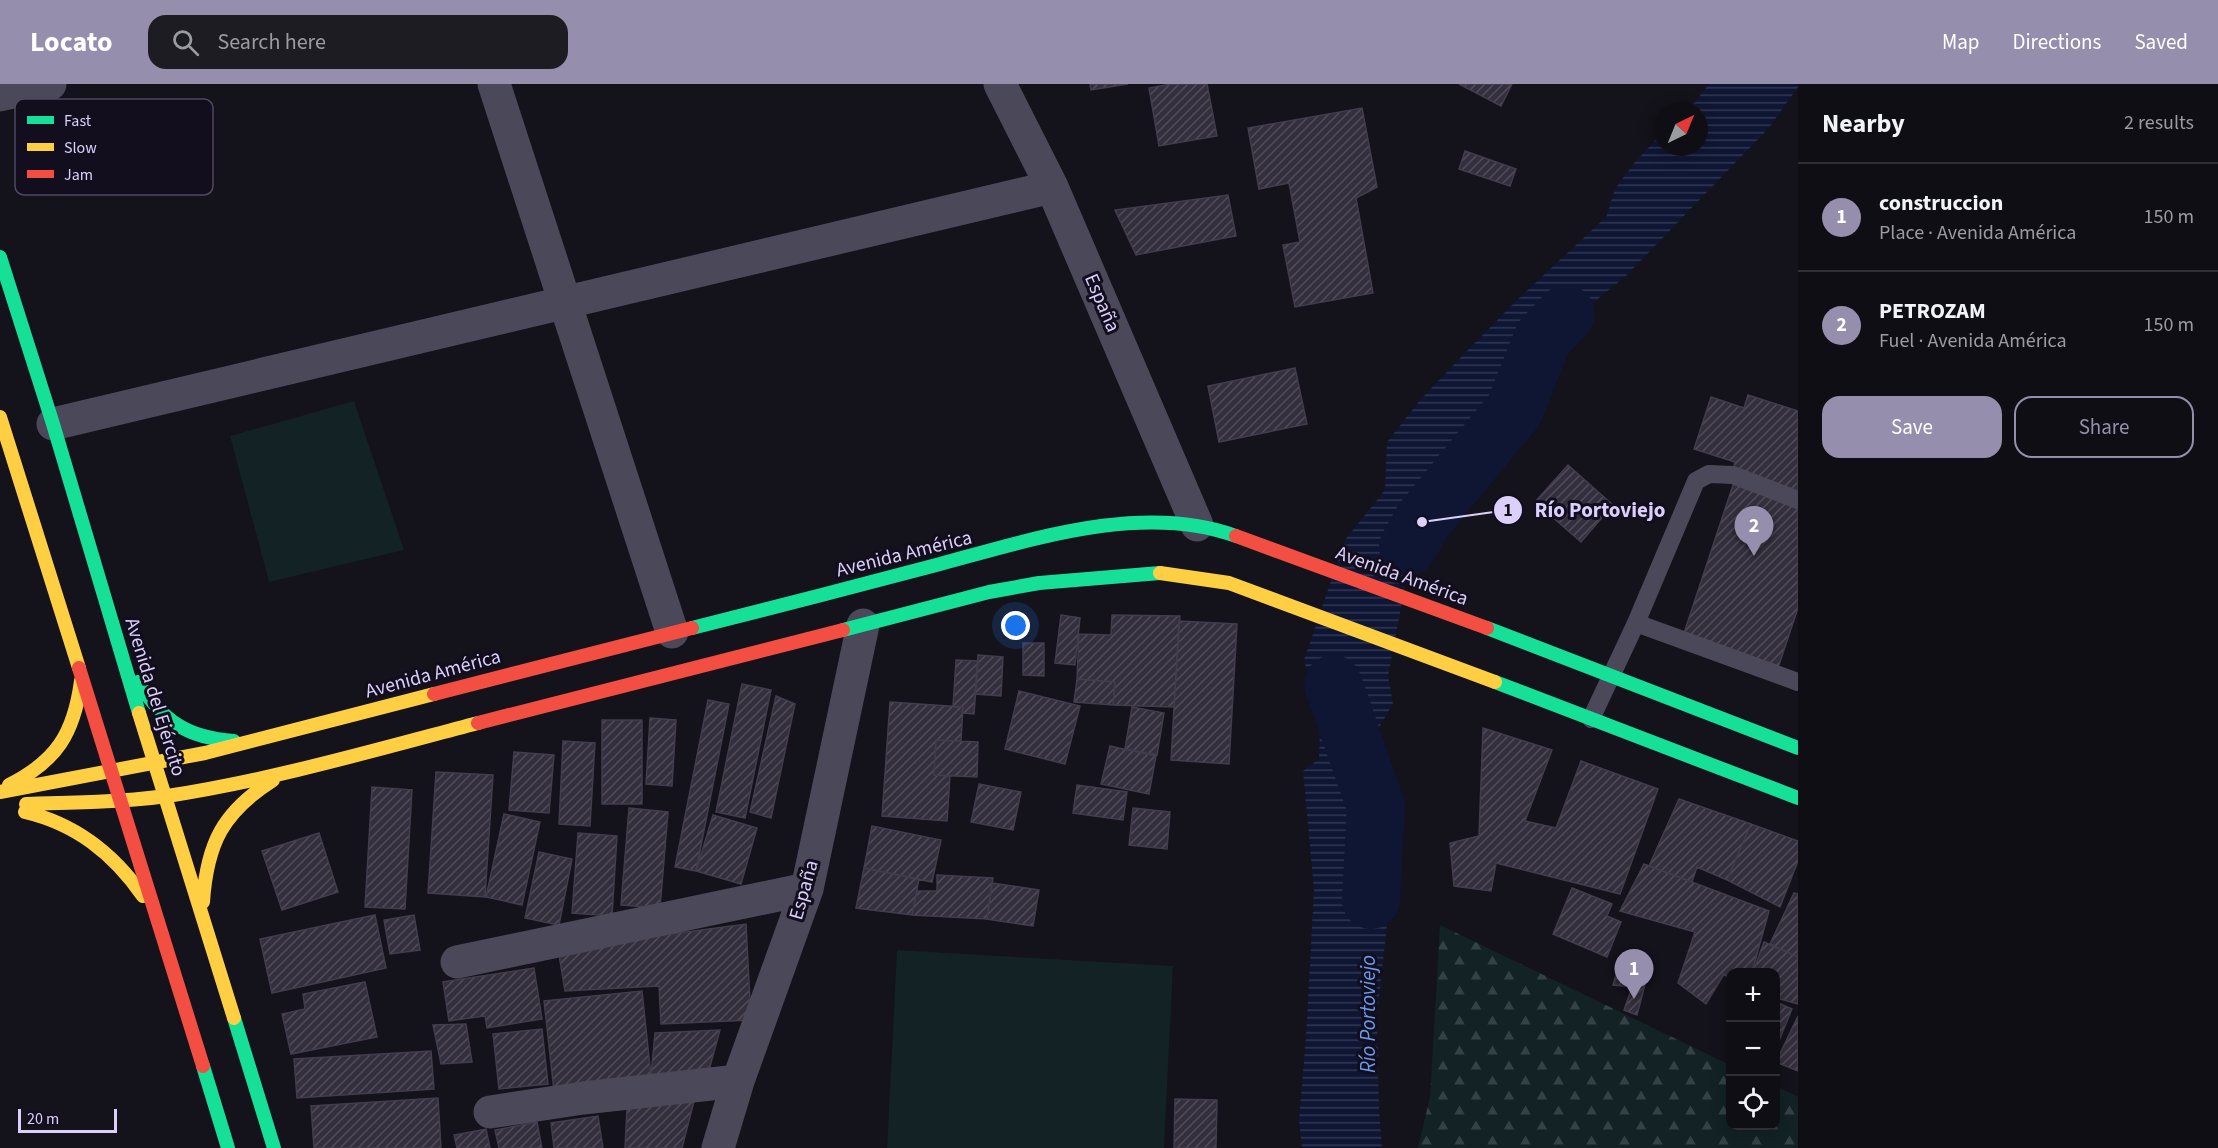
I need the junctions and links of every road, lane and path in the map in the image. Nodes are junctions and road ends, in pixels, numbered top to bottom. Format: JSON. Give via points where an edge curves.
{"nodes":[{"id":1,"x":50,"y":84,"type":"edge"},
{"id":2,"x":494,"y":84,"type":"edge"},
{"id":3,"x":1000,"y":84,"type":"edge"},
{"id":4,"x":0,"y":95,"type":"edge"},
{"id":5,"x":1052,"y":187,"type":"junction"},
{"id":6,"x":0,"y":257,"type":"edge"},
{"id":7,"x":566,"y":303,"type":"junction"},
{"id":8,"x":0,"y":417,"type":"edge"},
{"id":9,"x":53,"y":424,"type":"junction"},
{"id":10,"x":1798,"y":500,"type":"edge"},
{"id":11,"x":1197,"y":525,"type":"junction"},
{"id":12,"x":1636,"y":623,"type":"junction"},
{"id":13,"x":863,"y":625,"type":"junction"},
{"id":14,"x":672,"y":632,"type":"junction"},
{"id":15,"x":119,"y":644,"type":"junction"},
{"id":16,"x":1611,"y":675,"type":"junction"},
{"id":17,"x":82,"y":676,"type":"junction"},
{"id":18,"x":1798,"y":682,"type":"edge"},
{"id":19,"x":1592,"y":719,"type":"junction"},
{"id":20,"x":250,"y":742,"type":"junction"},
{"id":21,"x":1798,"y":748,"type":"edge"},
{"id":22,"x":154,"y":764,"type":"junction"},
{"id":23,"x":112,"y":772,"type":"junction"},
{"id":24,"x":288,"y":772,"type":"junction"},
{"id":25,"x":0,"y":790,"type":"edge"},
{"id":26,"x":164,"y":796,"type":"junction"},
{"id":27,"x":1798,"y":798,"type":"edge"},
{"id":28,"x":121,"y":800,"type":"junction"},
{"id":29,"x":6,"y":807,"type":"edge"},
{"id":30,"x":807,"y":889,"type":"junction"},
{"id":31,"x":202,"y":919,"type":"junction"},
{"id":32,"x":161,"y":927,"type":"junction"},
{"id":33,"x":457,"y":962,"type":"dead end"},
{"id":34,"x":738,"y":1081,"type":"junction"},
{"id":35,"x":490,"y":1112,"type":"dead end"},
{"id":36,"x":228,"y":1148,"type":"edge"},
{"id":37,"x":274,"y":1148,"type":"edge"},
{"id":38,"x":718,"y":1148,"type":"edge"}],
"edges":[{"from":1,"to":4,"type":"street"},
{"from":2,"to":7,"type":"street"},
{"from":3,"to":5,"type":"street","name":"España"},
{"from":5,"to":7,"type":"street"},
{"from":5,"to":11,"type":"street","name":"España"},
{"from":6,"to":9,"type":"street","name":"Avenida del Ejército"},
{"from":7,"to":9,"type":"street"},
{"from":7,"to":14,"type":"street"},
{"from":8,"to":17,"type":"street"},
{"from":9,"to":15,"type":"street","name":"Avenida del Ejército"},
{"from":10,"to":12,"type":"lane","via":[[1733,475],[1708,474],[1696,481]]},
{"from":11,"to":14,"type":"street","name":"Avenida América","via":[[1143,522],[1074,532]]},
{"from":11,"to":16,"type":"street","name":"Avenida América"},
{"from":12,"to":16,"type":"lane"},
{"from":12,"to":18,"type":"lane"},
{"from":13,"to":19,"type":"street","via":[[988,592],[1075,578],[1167,573],[1229,584]]},
{"from":13,"to":24,"type":"street"},
{"from":13,"to":30,"type":"street","name":"España"},
{"from":14,"to":20,"type":"street","name":"Avenida América"},
{"from":15,"to":20,"type":"street","via":[[160,714],[212,740]]},
{"from":15,"to":22,"type":"street","name":"Avenida del Ejército"},
{"from":16,"to":19,"type":"lane"},
{"from":16,"to":21,"type":"street","name":"Avenida América"},
{"from":17,"to":23,"type":"street"},
{"from":17,"to":25,"type":"street","via":[[72,726],[61,745],[33,772]]},
{"from":19,"to":27,"type":"street"},
{"from":20,"to":22,"type":"street","name":"Avenida América"},
{"from":22,"to":23,"type":"street","name":"Avenida América"},
{"from":22,"to":26,"type":"street","name":"Avenida del Ejército"},
{"from":23,"to":25,"type":"street","name":"Avenida América"},
{"from":23,"to":28,"type":"street"},
{"from":24,"to":26,"type":"street"},
{"from":24,"to":31,"type":"street","via":[[253,792],[219,830],[205,869]]},
{"from":26,"to":28,"type":"street"},
{"from":26,"to":31,"type":"street","name":"Avenida del Ejército"},
{"from":28,"to":29,"type":"street"},
{"from":28,"to":32,"type":"street"},
{"from":29,"to":32,"type":"street","via":[[51,819],[94,841],[133,880]]},
{"from":30,"to":33,"type":"street"},
{"from":30,"to":34,"type":"street","name":"España"},
{"from":31,"to":37,"type":"street","name":"Avenida del Ejército"},
{"from":32,"to":36,"type":"street"},
{"from":34,"to":35,"type":"street"},
{"from":34,"to":38,"type":"street","name":"España"}]}
